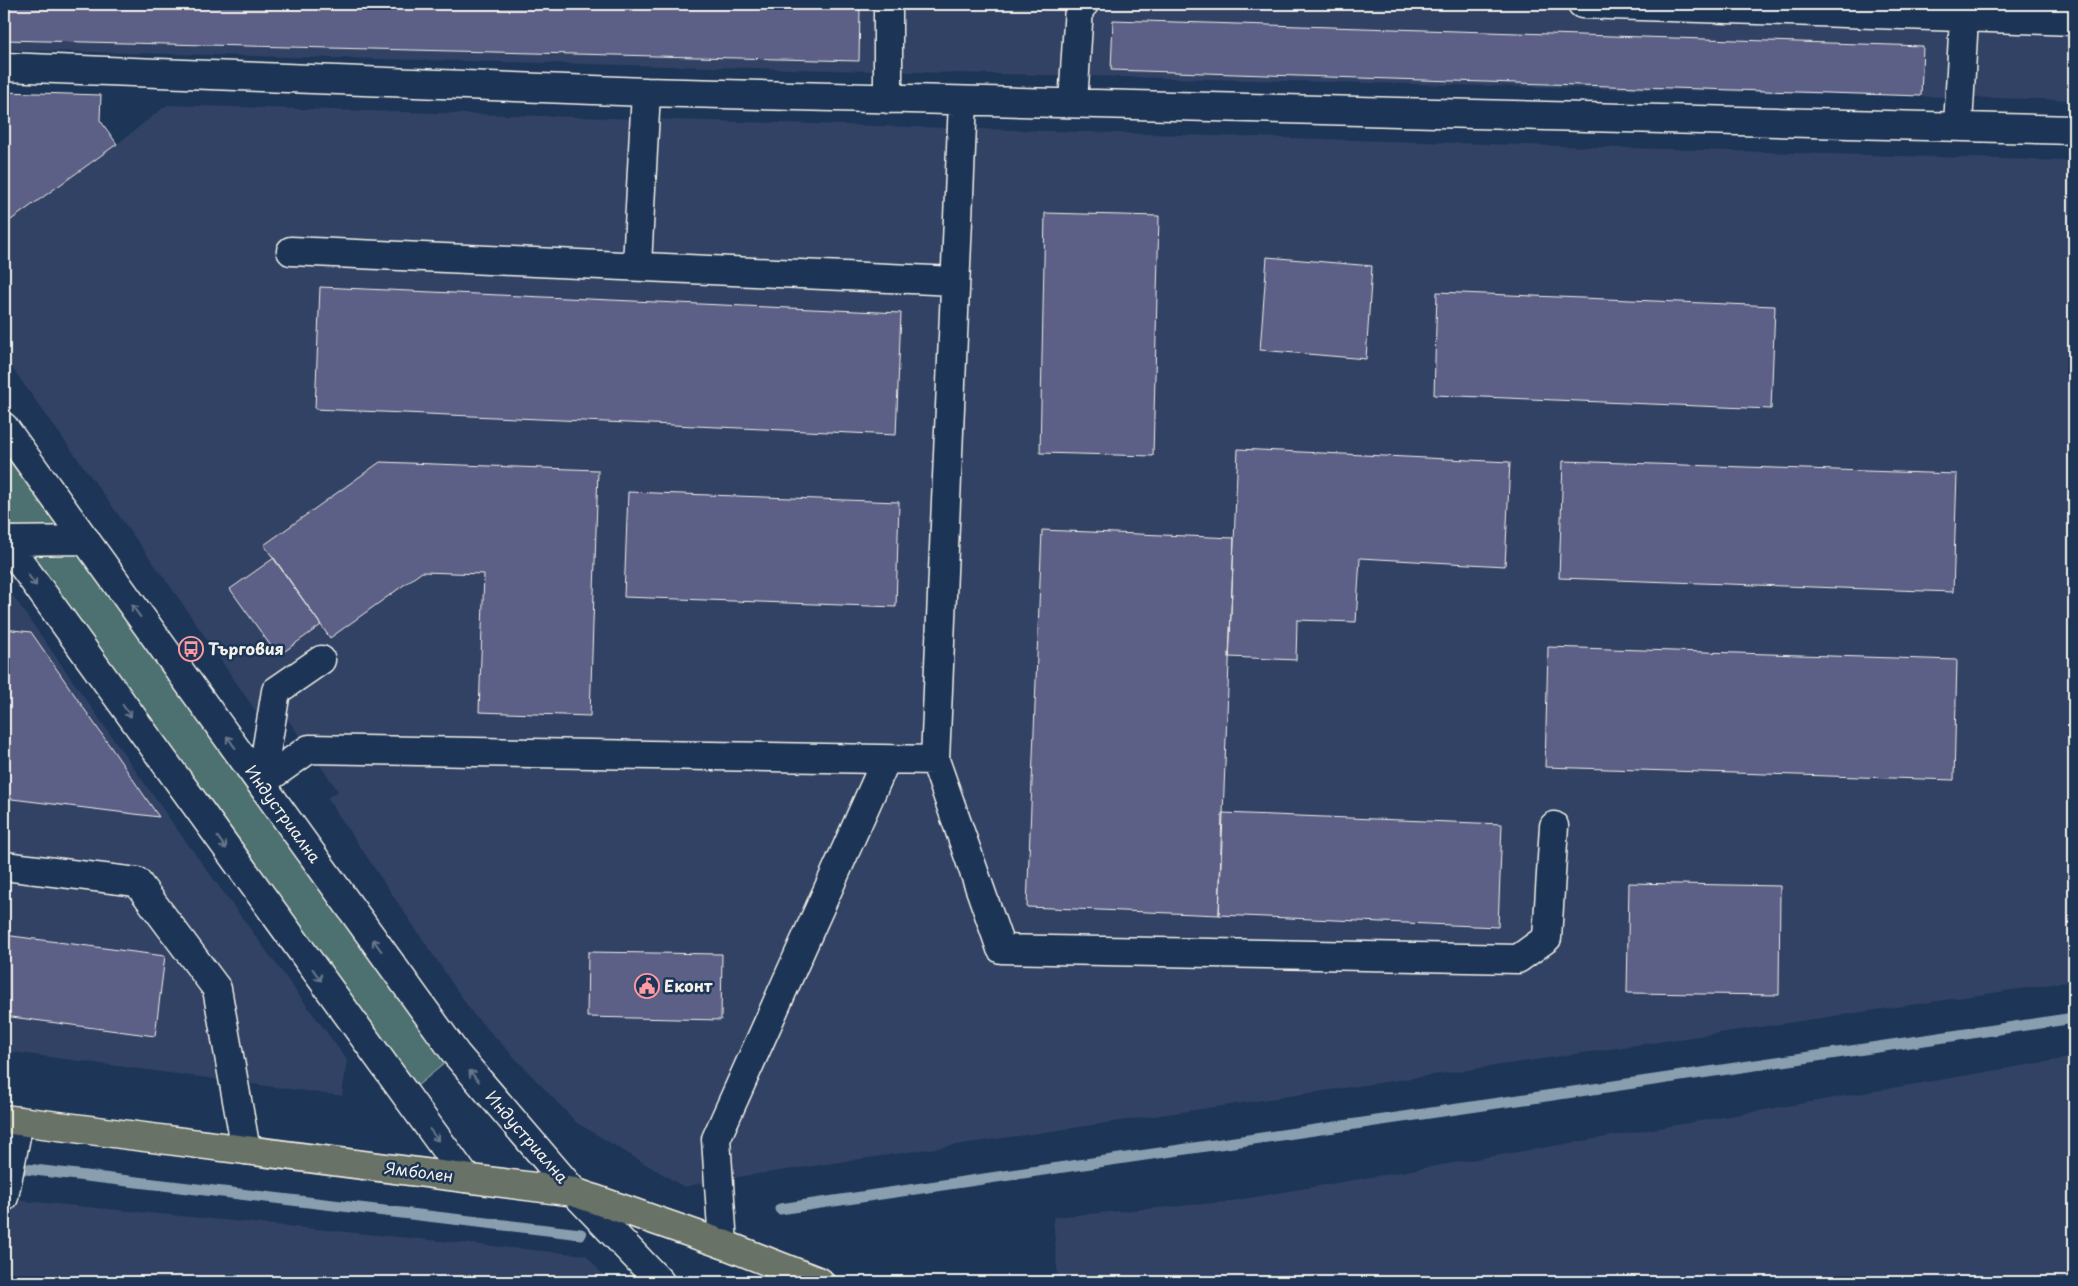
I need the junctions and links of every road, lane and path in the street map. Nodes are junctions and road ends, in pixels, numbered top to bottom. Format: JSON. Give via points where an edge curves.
{"nodes":[{"id":1,"x":888,"y":4,"type":"edge"},
{"id":2,"x":1084,"y":4,"type":"edge"},
{"id":3,"x":1582,"y":4,"type":"edge"},
{"id":4,"x":1964,"y":17,"type":"junction"},
{"id":5,"x":2074,"y":21,"type":"edge"},
{"id":6,"x":4,"y":67,"type":"edge"},
{"id":7,"x":646,"y":92,"type":"junction"},
{"id":8,"x":888,"y":99,"type":"junction"},
{"id":9,"x":962,"y":100,"type":"junction"},
{"id":10,"x":1073,"y":103,"type":"junction"},
{"id":11,"x":1958,"y":126,"type":"junction"},
{"id":12,"x":2074,"y":130,"type":"edge"},
{"id":13,"x":291,"y":251,"type":"dead end"},
{"id":14,"x":637,"y":265,"type":"junction"},
{"id":15,"x":955,"y":281,"type":"junction"},
{"id":16,"x":4,"y":427,"type":"edge"},
{"id":17,"x":4,"y":540,"type":"edge"},
{"id":18,"x":86,"y":540,"type":"junction"},
{"id":19,"x":321,"y":660,"type":"dead end"},
{"id":20,"x":886,"y":760,"type":"junction"},
{"id":21,"x":936,"y":760,"type":"junction"},
{"id":22,"x":261,"y":783,"type":"junction"},
{"id":23,"x":1554,"y":826,"type":"dead end"},
{"id":24,"x":4,"y":866,"type":"edge"},
{"id":25,"x":11,"y":1120,"type":"edge"},
{"id":26,"x":246,"y":1150,"type":"junction"},
{"id":27,"x":466,"y":1178,"type":"junction"},
{"id":28,"x":574,"y":1192,"type":"junction"},
{"id":29,"x":4,"y":1197,"type":"edge"},
{"id":30,"x":723,"y":1244,"type":"junction"},
{"id":31,"x":660,"y":1282,"type":"edge"},
{"id":32,"x":820,"y":1282,"type":"edge"}],
"edges":[{"from":1,"to":8,"type":"street"},
{"from":2,"to":10,"type":"street","via":[[1079,7]]},
{"from":3,"to":4,"type":"street"},
{"from":4,"to":5,"type":"street"},
{"from":4,"to":11,"type":"street"},
{"from":6,"to":7,"type":"street"},
{"from":7,"to":8,"type":"street"},
{"from":7,"to":14,"type":"street"},
{"from":8,"to":9,"type":"street"},
{"from":9,"to":10,"type":"street"},
{"from":9,"to":15,"type":"street"},
{"from":10,"to":11,"type":"street"},
{"from":11,"to":12,"type":"street"},
{"from":13,"to":14,"type":"street"},
{"from":14,"to":15,"type":"street"},
{"from":15,"to":21,"type":"street"},
{"from":16,"to":18,"type":"street","name":"Индустриална"},
{"from":17,"to":18,"type":"street"},
{"from":17,"to":27,"type":"street","one_way":true},
{"from":22,"to":18,"type":"street","name":"Индустриална","one_way":true},
{"from":19,"to":22,"type":"street","via":[[276,691]]},
{"from":20,"to":21,"type":"street"},
{"from":20,"to":22,"type":"street","via":[[309,749]]},
{"from":20,"to":30,"type":"street","via":[[716,1139]]},
{"from":21,"to":23,"type":"street","via":[[1001,949],[1518,960],[1547,938]]},
{"from":28,"to":22,"type":"street","name":"Индустриална","one_way":true,"via":[[456,1054]]},
{"from":24,"to":26,"type":"street","via":[[137,882],[218,989]]},
{"from":25,"to":26,"type":"main road","name":"Ямболен"},
{"from":25,"to":29,"type":"street"},
{"from":26,"to":27,"type":"main road","name":"Ямболен"},
{"from":27,"to":28,"type":"main road","name":"Ямболен"},
{"from":28,"to":30,"type":"main road","name":"Ямболен"},
{"from":28,"to":31,"type":"street","name":"Индустриална"},
{"from":30,"to":32,"type":"main road","name":"Ямболен"}]}
